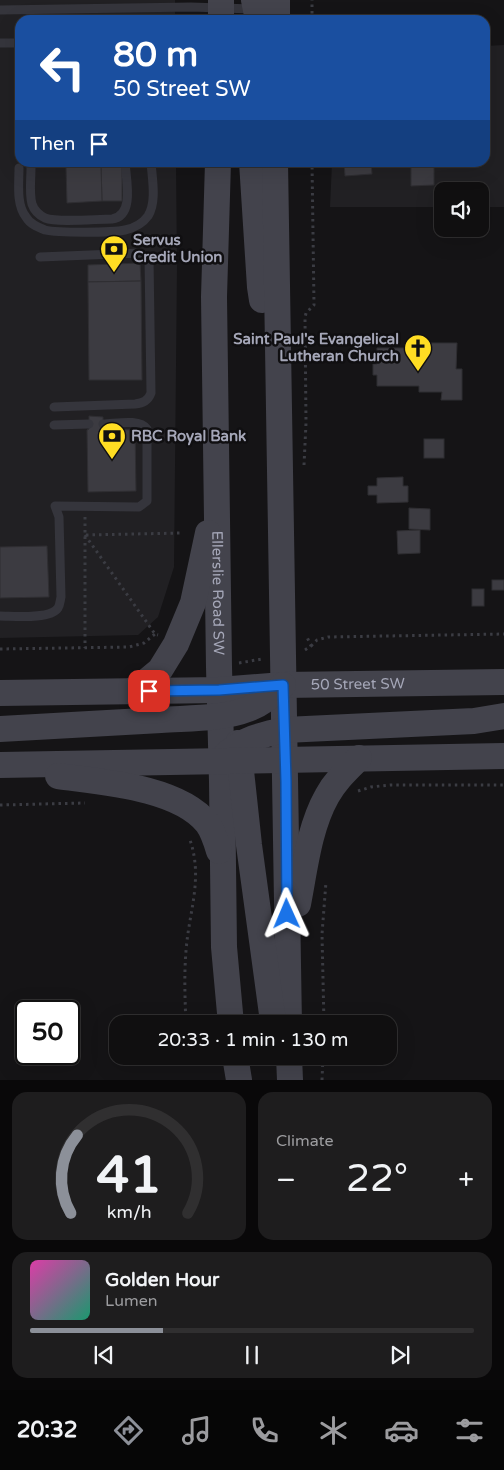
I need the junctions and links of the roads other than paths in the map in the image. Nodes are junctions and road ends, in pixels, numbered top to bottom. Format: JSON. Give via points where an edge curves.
{"nodes":[{"id":1,"x":0,"y":10,"type":"edge"},
{"id":2,"x":253,"y":11,"type":"edge"},
{"id":3,"x":0,"y":43,"type":"edge"},
{"id":4,"x":15,"y":43,"type":"edge"},
{"id":5,"x":125,"y":167,"type":"edge"},
{"id":6,"x":152,"y":167,"type":"edge"},
{"id":7,"x":218,"y":167,"type":"edge"},
{"id":8,"x":252,"y":167,"type":"edge"},
{"id":9,"x":275,"y":167,"type":"edge"},
{"id":10,"x":19,"y":168,"type":"dead end"},
{"id":11,"x":31,"y":168,"type":"dead end"},
{"id":12,"x":40,"y":257,"type":"dead end"},
{"id":13,"x":279,"y":384,"type":"junction"},
{"id":14,"x":54,"y":407,"type":"dead end"},
{"id":15,"x":89,"y":424,"type":"dead end"},
{"id":16,"x":103,"y":424,"type":"dead end"},
{"id":17,"x":54,"y":425,"type":"dead end"},
{"id":18,"x":218,"y":501,"type":"junction"},
{"id":19,"x":0,"y":616,"type":"edge"},
{"id":20,"x":504,"y":682,"type":"edge"},
{"id":21,"x":283,"y":685,"type":"junction"},
{"id":22,"x":132,"y":691,"type":"junction"},
{"id":23,"x":0,"y":693,"type":"edge"},
{"id":24,"x":223,"y":696,"type":"junction"},
{"id":25,"x":504,"y":716,"type":"edge"},
{"id":26,"x":0,"y":729,"type":"edge"},
{"id":27,"x":285,"y":730,"type":"junction"},
{"id":28,"x":233,"y":756,"type":"junction"},
{"id":29,"x":504,"y":756,"type":"edge"},
{"id":30,"x":359,"y":758,"type":"junction"},
{"id":31,"x":285,"y":759,"type":"junction"},
{"id":32,"x":0,"y":766,"type":"edge"},
{"id":33,"x":223,"y":868,"type":"junction"},
{"id":34,"x":288,"y":952,"type":"junction"},
{"id":35,"x":230,"y":1015,"type":"edge"},
{"id":36,"x":272,"y":1015,"type":"edge"},
{"id":37,"x":289,"y":1015,"type":"edge"},
{"id":38,"x":236,"y":1065,"type":"edge"},
{"id":39,"x":239,"y":1080,"type":"edge"}],
"edges":[{"from":1,"to":2,"type":"lane"},
{"from":3,"to":4,"type":"lane"},
{"from":5,"to":11,"type":"lane","via":[[126,206],[117,219],[52,220],[41,216],[32,203]]},
{"from":6,"to":10,"type":"lane","via":[[152,201],[148,215],[138,225],[119,231],[61,232],[45,230],[24,216]]},
{"from":7,"to":18,"type":"main road","name":"Ellerslie Road SW","via":[[214,297]]},
{"from":8,"to":13,"type":"main road","via":[[260,287]]},
{"from":9,"to":13,"type":"main road"},
{"from":12,"to":14,"type":"lane","via":[[140,253],[149,258],[149,399],[136,404]]},
{"from":13,"to":21,"type":"main road","via":[[294,652]]},
{"from":15,"to":17,"type":"lane"},
{"from":16,"to":19,"type":"lane","via":[[135,423],[147,429],[147,501],[139,507],[55,506],[59,517],[61,597],[57,610],[45,616]]},
{"from":18,"to":22,"type":"main road","via":[[205,541],[193,603],[176,644],[160,670]]},
{"from":18,"to":24,"type":"main road","name":"Ellerslie Road SW"},
{"from":20,"to":21,"type":"main road","name":"50 Street SW"},
{"from":21,"to":24,"type":"main road","via":[[247,709]]},
{"from":21,"to":27,"type":"main road"},
{"from":22,"to":23,"type":"main road"},
{"from":22,"to":24,"type":"main road"},
{"from":24,"to":26,"type":"main road"},
{"from":24,"to":28,"type":"main road","name":"Ellerslie Road SW"},
{"from":25,"to":27,"type":"main road","via":[[474,721]]},
{"from":27,"to":28,"type":"main road","via":[[263,735]]},
{"from":27,"to":31,"type":"main road"},
{"from":28,"to":31,"type":"main road"},
{"from":28,"to":32,"type":"main road"},
{"from":28,"to":33,"type":"main road"},
{"from":28,"to":36,"type":"main road"},
{"from":29,"to":30,"type":"main road"},
{"from":30,"to":31,"type":"main road"},
{"from":30,"to":34,"type":"main road","via":[[323,804],[311,840]]},
{"from":31,"to":34,"type":"main road"},
{"from":32,"to":33,"type":"main road","via":[[123,786],[188,805],[207,823]]},
{"from":33,"to":35,"type":"main road","via":[[224,947]]},
{"from":34,"to":37,"type":"main road"},
{"from":38,"to":39,"type":"main road"}]}
